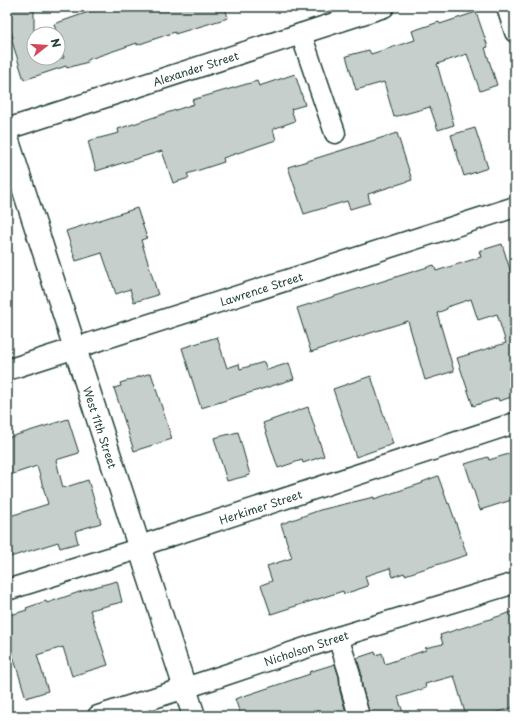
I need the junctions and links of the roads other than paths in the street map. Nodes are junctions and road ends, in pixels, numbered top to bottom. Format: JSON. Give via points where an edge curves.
{"nodes":[{"id":1,"x":384,"y":7,"type":"edge"},
{"id":2,"x":507,"y":7,"type":"edge"},
{"id":3,"x":515,"y":32,"type":"edge"},
{"id":4,"x":301,"y":34,"type":"junction"},
{"id":5,"x":7,"y":129,"type":"edge"},
{"id":6,"x":335,"y":133,"type":"dead end"},
{"id":7,"x":7,"y":138,"type":"edge"},
{"id":8,"x":515,"y":207,"type":"edge"},
{"id":9,"x":76,"y":348,"type":"junction"},
{"id":10,"x":7,"y":370,"type":"edge"},
{"id":11,"x":515,"y":423,"type":"edge"},
{"id":12,"x":141,"y":548,"type":"junction"},
{"id":13,"x":515,"y":583,"type":"edge"},
{"id":14,"x":7,"y":590,"type":"edge"},
{"id":15,"x":338,"y":637,"type":"junction"},
{"id":16,"x":186,"y":688,"type":"junction"},
{"id":17,"x":101,"y":716,"type":"edge"},
{"id":18,"x":194,"y":716,"type":"edge"},
{"id":19,"x":359,"y":716,"type":"edge"}],
"edges":[{"from":1,"to":4,"type":"street","name":"Alexander Street"},
{"from":2,"to":3,"type":"street"},
{"from":4,"to":5,"type":"street","name":"Alexander Street"},
{"from":4,"to":6,"type":"street"},
{"from":7,"to":9,"type":"main road","name":"West 11th Street"},
{"from":8,"to":9,"type":"street","name":"Lawrence Street"},
{"from":9,"to":10,"type":"street","name":"Lawrence Street"},
{"from":9,"to":12,"type":"main road","name":"West 11th Street"},
{"from":11,"to":12,"type":"street","name":"Herkimer Street","via":[[152,542]]},
{"from":12,"to":14,"type":"street","name":"Herkimer Street"},
{"from":12,"to":16,"type":"main road","name":"West 11th Street"},
{"from":13,"to":15,"type":"street","name":"Nicholson Street"},
{"from":15,"to":16,"type":"street","name":"Nicholson Street"},
{"from":15,"to":19,"type":"street","via":[[350,674]]},
{"from":16,"to":17,"type":"street","name":"Nicholson Street"},
{"from":16,"to":18,"type":"main road","name":"West 11th Street"}]}
